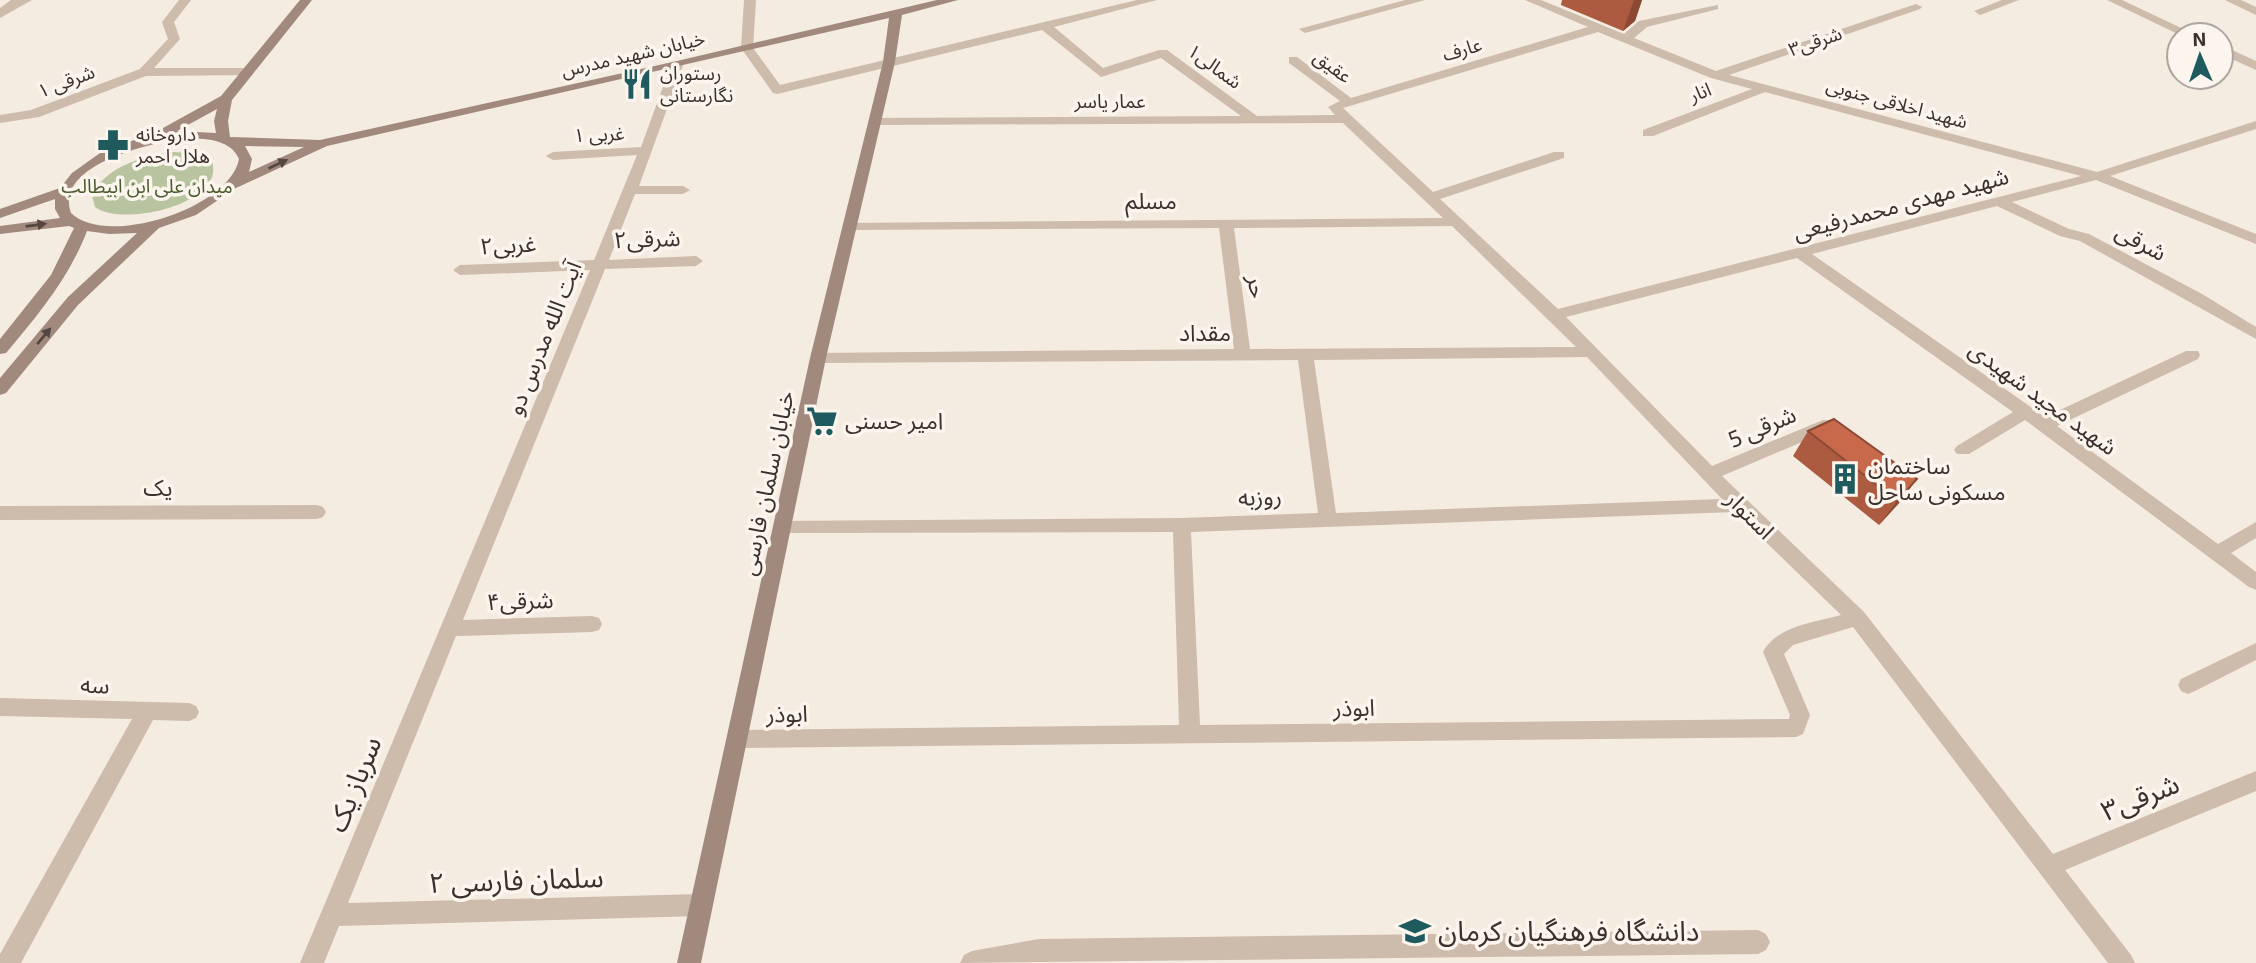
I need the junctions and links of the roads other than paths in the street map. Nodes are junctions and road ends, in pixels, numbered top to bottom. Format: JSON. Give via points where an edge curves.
{"nodes":[{"id":1,"x":26,"y":0,"type":"edge"},
{"id":2,"x":185,"y":0,"type":"edge"},
{"id":3,"x":306,"y":0,"type":"edge"},
{"id":4,"x":750,"y":0,"type":"edge"},
{"id":5,"x":952,"y":0,"type":"edge"},
{"id":6,"x":1151,"y":0,"type":"edge"},
{"id":7,"x":1419,"y":0,"type":"edge"},
{"id":8,"x":1531,"y":0,"type":"edge"},
{"id":9,"x":1566,"y":0,"type":"edge"},
{"id":10,"x":2013,"y":0,"type":"edge"},
{"id":11,"x":2113,"y":0,"type":"edge"},
{"id":12,"x":2231,"y":0,"type":"edge"},
{"id":13,"x":1916,"y":7,"type":"dead end"},
{"id":14,"x":1554,"y":8,"type":"junction"},
{"id":15,"x":1714,"y":8,"type":"dead end"},
{"id":16,"x":1980,"y":11,"type":"dead end"},
{"id":17,"x":2256,"y":11,"type":"edge"},
{"id":18,"x":896,"y":13,"type":"junction"},
{"id":19,"x":0,"y":14,"type":"edge"},
{"id":20,"x":2165,"y":24,"type":"edge"},
{"id":21,"x":1044,"y":25,"type":"junction"},
{"id":22,"x":1601,"y":27,"type":"junction"},
{"id":23,"x":1305,"y":29,"type":"dead end"},
{"id":24,"x":1626,"y":38,"type":"junction"},
{"id":25,"x":747,"y":48,"type":"junction"},
{"id":26,"x":2235,"y":56,"type":"edge"},
{"id":27,"x":1293,"y":60,"type":"dead end"},
{"id":28,"x":889,"y":62,"type":"junction"},
{"id":29,"x":677,"y":65,"type":"junction"},
{"id":30,"x":2256,"y":66,"type":"edge"},
{"id":31,"x":144,"y":72,"type":"junction"},
{"id":32,"x":248,"y":72,"type":"junction"},
{"id":33,"x":1715,"y":75,"type":"junction"},
{"id":34,"x":1765,"y":88,"type":"junction"},
{"id":35,"x":226,"y":99,"type":"junction"},
{"id":36,"x":1343,"y":109,"type":"junction"},
{"id":37,"x":0,"y":118,"type":"edge"},
{"id":38,"x":1255,"y":120,"type":"junction"},
{"id":39,"x":874,"y":122,"type":"junction"},
{"id":40,"x":2256,"y":125,"type":"edge"},
{"id":41,"x":1648,"y":133,"type":"dead end"},
{"id":42,"x":229,"y":140,"type":"junction"},
{"id":43,"x":148,"y":141,"type":"junction"},
{"id":44,"x":323,"y":143,"type":"junction"},
{"id":45,"x":646,"y":151,"type":"junction"},
{"id":46,"x":1559,"y":155,"type":"dead end"},
{"id":47,"x":553,"y":156,"type":"dead end"},
{"id":48,"x":2097,"y":176,"type":"junction"},
{"id":49,"x":232,"y":185,"type":"junction"},
{"id":50,"x":629,"y":190,"type":"junction"},
{"id":51,"x":683,"y":190,"type":"dead end"},
{"id":52,"x":65,"y":191,"type":"junction"},
{"id":53,"x":1430,"y":198,"type":"junction"},
{"id":54,"x":1998,"y":201,"type":"junction"},
{"id":55,"x":0,"y":214,"type":"edge"},
{"id":56,"x":1454,"y":222,"type":"junction"},
{"id":57,"x":77,"y":223,"type":"junction"},
{"id":58,"x":1226,"y":224,"type":"junction"},
{"id":59,"x":153,"y":225,"type":"junction"},
{"id":60,"x":848,"y":226,"type":"junction"},
{"id":61,"x":0,"y":229,"type":"edge"},
{"id":62,"x":2256,"y":239,"type":"edge"},
{"id":63,"x":1802,"y":254,"type":"junction"},
{"id":64,"x":696,"y":261,"type":"dead end"},
{"id":65,"x":599,"y":264,"type":"junction"},
{"id":66,"x":460,"y":270,"type":"dead end"},
{"id":67,"x":1555,"y":315,"type":"junction"},
{"id":68,"x":2256,"y":334,"type":"edge"},
{"id":69,"x":0,"y":349,"type":"edge"},
{"id":70,"x":1593,"y":352,"type":"junction"},
{"id":71,"x":2192,"y":355,"type":"dead end"},
{"id":72,"x":1243,"y":356,"type":"junction"},
{"id":73,"x":1305,"y":356,"type":"junction"},
{"id":74,"x":818,"y":358,"type":"junction"},
{"id":75,"x":0,"y":389,"type":"edge"},
{"id":76,"x":2026,"y":412,"type":"junction"},
{"id":77,"x":1833,"y":422,"type":"edge"},
{"id":78,"x":2044,"y":425,"type":"junction"},
{"id":79,"x":1963,"y":450,"type":"dead end"},
{"id":80,"x":1709,"y":474,"type":"junction"},
{"id":81,"x":1739,"y":505,"type":"junction"},
{"id":82,"x":317,"y":512,"type":"dead end"},
{"id":83,"x":0,"y":513,"type":"edge"},
{"id":84,"x":1328,"y":519,"type":"junction"},
{"id":85,"x":1182,"y":525,"type":"junction"},
{"id":86,"x":783,"y":526,"type":"junction"},
{"id":87,"x":2256,"y":529,"type":"edge"},
{"id":88,"x":2217,"y":553,"type":"junction"},
{"id":89,"x":2256,"y":582,"type":"edge"},
{"id":90,"x":1857,"y":618,"type":"junction"},
{"id":91,"x":592,"y":624,"type":"dead end"},
{"id":92,"x":450,"y":628,"type":"junction"},
{"id":93,"x":2256,"y":651,"type":"edge"},
{"id":94,"x":2188,"y":685,"type":"dead end"},
{"id":95,"x":0,"y":707,"type":"edge"},
{"id":96,"x":147,"y":711,"type":"junction"},
{"id":97,"x":189,"y":712,"type":"dead end"},
{"id":98,"x":1190,"y":734,"type":"junction"},
{"id":99,"x":739,"y":739,"type":"junction"},
{"id":100,"x":2256,"y":781,"type":"edge"},
{"id":101,"x":2047,"y":867,"type":"junction"},
{"id":102,"x":701,"y":905,"type":"junction"},
{"id":103,"x":332,"y":915,"type":"junction"},
{"id":104,"x":1758,"y":942,"type":"dead end"},
{"id":105,"x":8,"y":963,"type":"edge"},
{"id":106,"x":312,"y":963,"type":"edge"},
{"id":107,"x":689,"y":963,"type":"edge"},
{"id":108,"x":972,"y":963,"type":"edge"},
{"id":109,"x":2123,"y":963,"type":"edge"}],
"edges":[{"from":1,"to":19,"type":"street"},
{"from":2,"to":31,"type":"street","via":[[168,22],[174,39]]},
{"from":3,"to":32,"type":"main road"},
{"from":4,"to":25,"type":"street"},
{"from":5,"to":18,"type":"main road","name":"خیابان شهید مدرس"},
{"from":6,"to":21,"type":"street"},
{"from":7,"to":23,"type":"street"},
{"from":8,"to":14,"type":"street","name":"شهید اخلاقی جنوبی"},
{"from":9,"to":14,"type":"street"},
{"from":10,"to":16,"type":"street"},
{"from":11,"to":20,"type":"street"},
{"from":12,"to":17,"type":"street"},
{"from":13,"to":33,"type":"street","name":"شرقی۳"},
{"from":14,"to":22,"type":"street","name":"شهید اخلاقی جنوبی"},
{"from":15,"to":24,"type":"street","via":[[1643,24]]},
{"from":18,"to":25,"type":"main road","name":"خیابان شهید مدرس"},
{"from":18,"to":28,"type":"main road","name":"خیابان سلمان فارسی"},
{"from":21,"to":28,"type":"street"},
{"from":21,"to":38,"type":"street","name":"شمالی۱","via":[[1101,73],[1163,53]]},
{"from":22,"to":24,"type":"street","name":"شهید اخلاقی جنوبی"},
{"from":22,"to":36,"type":"street","name":"عارف"},
{"from":24,"to":33,"type":"street","name":"شهید اخلاقی جنوبی"},
{"from":25,"to":28,"type":"street","via":[[777,90]]},
{"from":25,"to":29,"type":"main road","name":"خیابان شهید مدرس"},
{"from":26,"to":30,"type":"street"},
{"from":27,"to":36,"type":"street","name":"عقیق"},
{"from":28,"to":39,"type":"main road","name":"خیابان سلمان فارسی"},
{"from":29,"to":44,"type":"main road","name":"خیابان شهید مدرس"},
{"from":29,"to":45,"type":"street","name":"آیت الله مدرس دو"},
{"from":31,"to":32,"type":"street"},
{"from":31,"to":37,"type":"street","name":"شرقی ۱","via":[[34,114]]},
{"from":32,"to":35,"type":"main road"},
{"from":33,"to":34,"type":"street","name":"شهید اخلاقی جنوبی"},
{"from":34,"to":41,"type":"street","name":"انار"},
{"from":34,"to":48,"type":"street","name":"شهید اخلاقی جنوبی"},
{"from":35,"to":42,"type":"main road","via":[[220,121]]},
{"from":35,"to":43,"type":"main road"},
{"from":36,"to":38,"type":"street","name":"عمار یاسر"},
{"from":36,"to":53,"type":"street","name":"استوار"},
{"from":38,"to":39,"type":"street","name":"عمار یاسر"},
{"from":39,"to":60,"type":"main road","name":"خیابان سلمان فارسی"},
{"from":40,"to":48,"type":"street","name":"شهید مهدی محمدرفیعی"},
{"from":42,"to":43,"type":"main road","name":"خیابان شهید مدرس","via":[[190,134]]},
{"from":42,"to":44,"type":"main road","name":"خیابان شهید مدرس"},
{"from":42,"to":49,"type":"main road","via":[[241,148],[244,165]]},
{"from":43,"to":52,"type":"main road","via":[[97,162]]},
{"from":49,"to":44,"type":"main road","name":"خیابان شهید مدرس","one_way":true},
{"from":45,"to":47,"type":"street","name":"غربی ۱"},
{"from":45,"to":50,"type":"street","name":"آیت الله مدرس دو"},
{"from":46,"to":53,"type":"street"},
{"from":48,"to":54,"type":"street","name":"شهید مهدی محمدرفیعی"},
{"from":48,"to":62,"type":"street","name":"شهید اخلاقی جنوبی"},
{"from":49,"to":59,"type":"main road","name":"خیابان شهید مدرس","via":[[207,204]]},
{"from":50,"to":51,"type":"street"},
{"from":50,"to":65,"type":"street","name":"آیت الله مدرس دو"},
{"from":52,"to":55,"type":"main road"},
{"from":52,"to":57,"type":"main road","via":[[62,208]]},
{"from":53,"to":56,"type":"street","name":"استوار"},
{"from":54,"to":63,"type":"street","name":"شهید مهدی محمدرفیعی"},
{"from":54,"to":68,"type":"street","name":"شرقی","via":[[2065,233],[2084,237]]},
{"from":56,"to":58,"type":"street","name":"مسلم"},
{"from":56,"to":67,"type":"street","name":"استوار"},
{"from":57,"to":59,"type":"main road","via":[[115,230]]},
{"from":61,"to":57,"type":"main road","one_way":true},
{"from":57,"to":69,"type":"main road","via":[[71,256],[60,276]]},
{"from":58,"to":60,"type":"street","name":"مسلم"},
{"from":58,"to":72,"type":"street","name":"حر"},
{"from":75,"to":59,"type":"main road","one_way":true,"via":[[73,301]]},
{"from":60,"to":74,"type":"main road","name":"خیابان سلمان فارسی"},
{"from":63,"to":67,"type":"street","name":"شهید مهدی محمدرفیعی"},
{"from":63,"to":76,"type":"street","name":"شهید مجید شهیدی"},
{"from":64,"to":65,"type":"street","name":"شرقی۲"},
{"from":65,"to":66,"type":"street","name":"غربی۲"},
{"from":65,"to":92,"type":"street","name":"آیت الله مدرس دو"},
{"from":67,"to":70,"type":"street","name":"استوار"},
{"from":70,"to":73,"type":"street","name":"مقداد"},
{"from":70,"to":80,"type":"street","name":"استوار"},
{"from":71,"to":78,"type":"street"},
{"from":72,"to":73,"type":"street","name":"مقداد"},
{"from":72,"to":74,"type":"street","name":"مقداد"},
{"from":73,"to":84,"type":"street"},
{"from":74,"to":86,"type":"main road","name":"خیابان سلمان فارسی"},
{"from":76,"to":78,"type":"street","name":"شهید مجید شهیدی"},
{"from":76,"to":79,"type":"street"},
{"from":77,"to":80,"type":"street","name":"شرقی 5"},
{"from":78,"to":88,"type":"street","name":"شهید مجید شهیدی"},
{"from":80,"to":81,"type":"street","name":"استوار"},
{"from":81,"to":84,"type":"street","name":"روزبه"},
{"from":81,"to":90,"type":"street","name":"استوار"},
{"from":82,"to":83,"type":"street","name":"یک"},
{"from":84,"to":85,"type":"street","name":"روزبه"},
{"from":85,"to":86,"type":"street","name":"روزبه"},
{"from":85,"to":98,"type":"street"},
{"from":86,"to":99,"type":"main road","name":"خیابان سلمان فارسی"},
{"from":87,"to":88,"type":"street"},
{"from":88,"to":89,"type":"street","name":"شهید مجید شهیدی"},
{"from":90,"to":98,"type":"street","name":"ابوذر","via":[[1787,639],[1773,652],[1800,715],[1796,728]]},
{"from":90,"to":101,"type":"street","name":"استوار"},
{"from":91,"to":92,"type":"street","name":"شرقی۴"},
{"from":92,"to":103,"type":"street","name":"سرباز یک"},
{"from":93,"to":94,"type":"street"},
{"from":95,"to":96,"type":"street","name":"سه"},
{"from":96,"to":97,"type":"street","name":"سه"},
{"from":96,"to":105,"type":"street"},
{"from":98,"to":99,"type":"street","name":"ابوذر"},
{"from":99,"to":102,"type":"main road","name":"خیابان سلمان فارسی"},
{"from":100,"to":101,"type":"street","name":"شرقی۳"},
{"from":101,"to":109,"type":"street","name":"استوار"},
{"from":102,"to":103,"type":"street","name":"سلمان فارسى ٢"},
{"from":102,"to":107,"type":"main road","name":"خیابان سلمان فارسی"},
{"from":103,"to":106,"type":"street","name":"سرباز یک"},
{"from":104,"to":108,"type":"street","via":[[1039,951]]}]}
